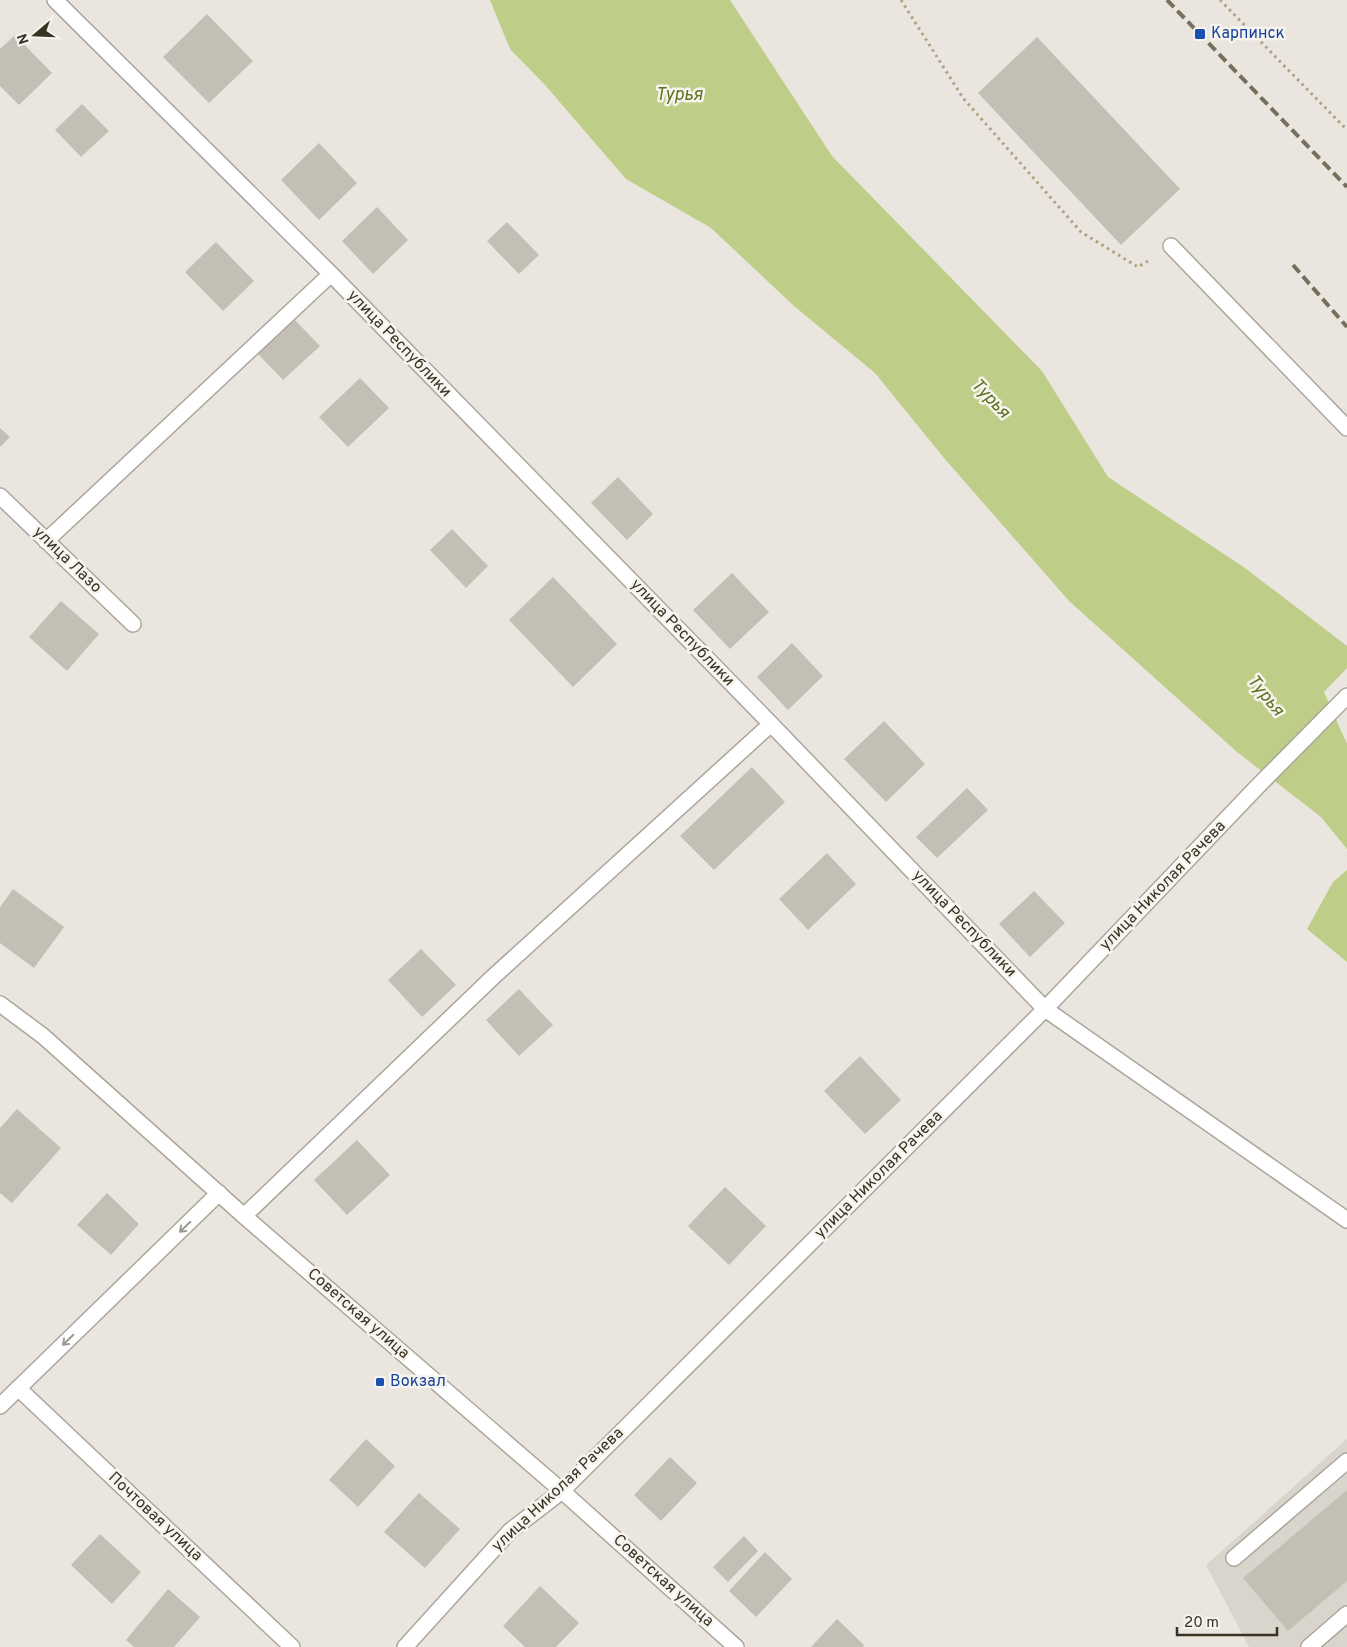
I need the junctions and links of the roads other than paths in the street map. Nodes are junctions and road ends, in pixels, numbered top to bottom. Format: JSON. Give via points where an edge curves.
{"nodes":[{"id":1,"x":56,"y":0,"type":"edge"},
{"id":2,"x":1171,"y":246,"type":"road end"},
{"id":3,"x":331,"y":274,"type":"junction"},
{"id":4,"x":1347,"y":428,"type":"edge"},
{"id":5,"x":0,"y":496,"type":"edge"},
{"id":6,"x":46,"y":541,"type":"junction"},
{"id":7,"x":133,"y":624,"type":"dead end"},
{"id":8,"x":1347,"y":696,"type":"edge"},
{"id":9,"x":771,"y":724,"type":"junction"},
{"id":10,"x":0,"y":1004,"type":"edge"},
{"id":11,"x":1045,"y":1009,"type":"junction"},
{"id":12,"x":220,"y":1192,"type":"junction"},
{"id":13,"x":244,"y":1216,"type":"junction"},
{"id":14,"x":1347,"y":1220,"type":"edge"},
{"id":15,"x":18,"y":1388,"type":"junction"},
{"id":16,"x":0,"y":1406,"type":"edge"},
{"id":17,"x":1347,"y":1461,"type":"edge"},
{"id":18,"x":562,"y":1491,"type":"junction"},
{"id":19,"x":1234,"y":1558,"type":"dead end"},
{"id":20,"x":1347,"y":1614,"type":"edge"},
{"id":21,"x":292,"y":1647,"type":"edge"},
{"id":22,"x":405,"y":1647,"type":"edge"},
{"id":23,"x":736,"y":1647,"type":"edge"},
{"id":24,"x":1309,"y":1647,"type":"edge"}],
"edges":[{"from":1,"to":3,"type":"street","name":"улица Республики"},
{"from":2,"to":4,"type":"street"},
{"from":3,"to":6,"type":"street"},
{"from":3,"to":9,"type":"street","name":"улица Республики"},
{"from":5,"to":6,"type":"street","name":"улица Лазо"},
{"from":6,"to":7,"type":"street","name":"улица Лазо"},
{"from":8,"to":11,"type":"street","name":"улица Николая Рачева"},
{"from":9,"to":11,"type":"street","name":"улица Республики"},
{"from":9,"to":13,"type":"street","via":[[493,977]]},
{"from":10,"to":12,"type":"street","name":"Советская улица","via":[[43,1036]]},
{"from":11,"to":14,"type":"street","name":"улица Республики"},
{"from":11,"to":18,"type":"street","name":"улица Николая Рачева"},
{"from":12,"to":13,"type":"street","name":"Советская улица"},
{"from":12,"to":15,"type":"street","one_way":true},
{"from":13,"to":18,"type":"street","name":"Советская улица"},
{"from":15,"to":16,"type":"street"},
{"from":15,"to":21,"type":"street","name":"Почтовая улица"},
{"from":17,"to":19,"type":"street"},
{"from":18,"to":22,"type":"street","name":"улица Николая Рачева","via":[[510,1531]]},
{"from":18,"to":23,"type":"street","name":"Советская улица"},
{"from":20,"to":24,"type":"street"}]}
